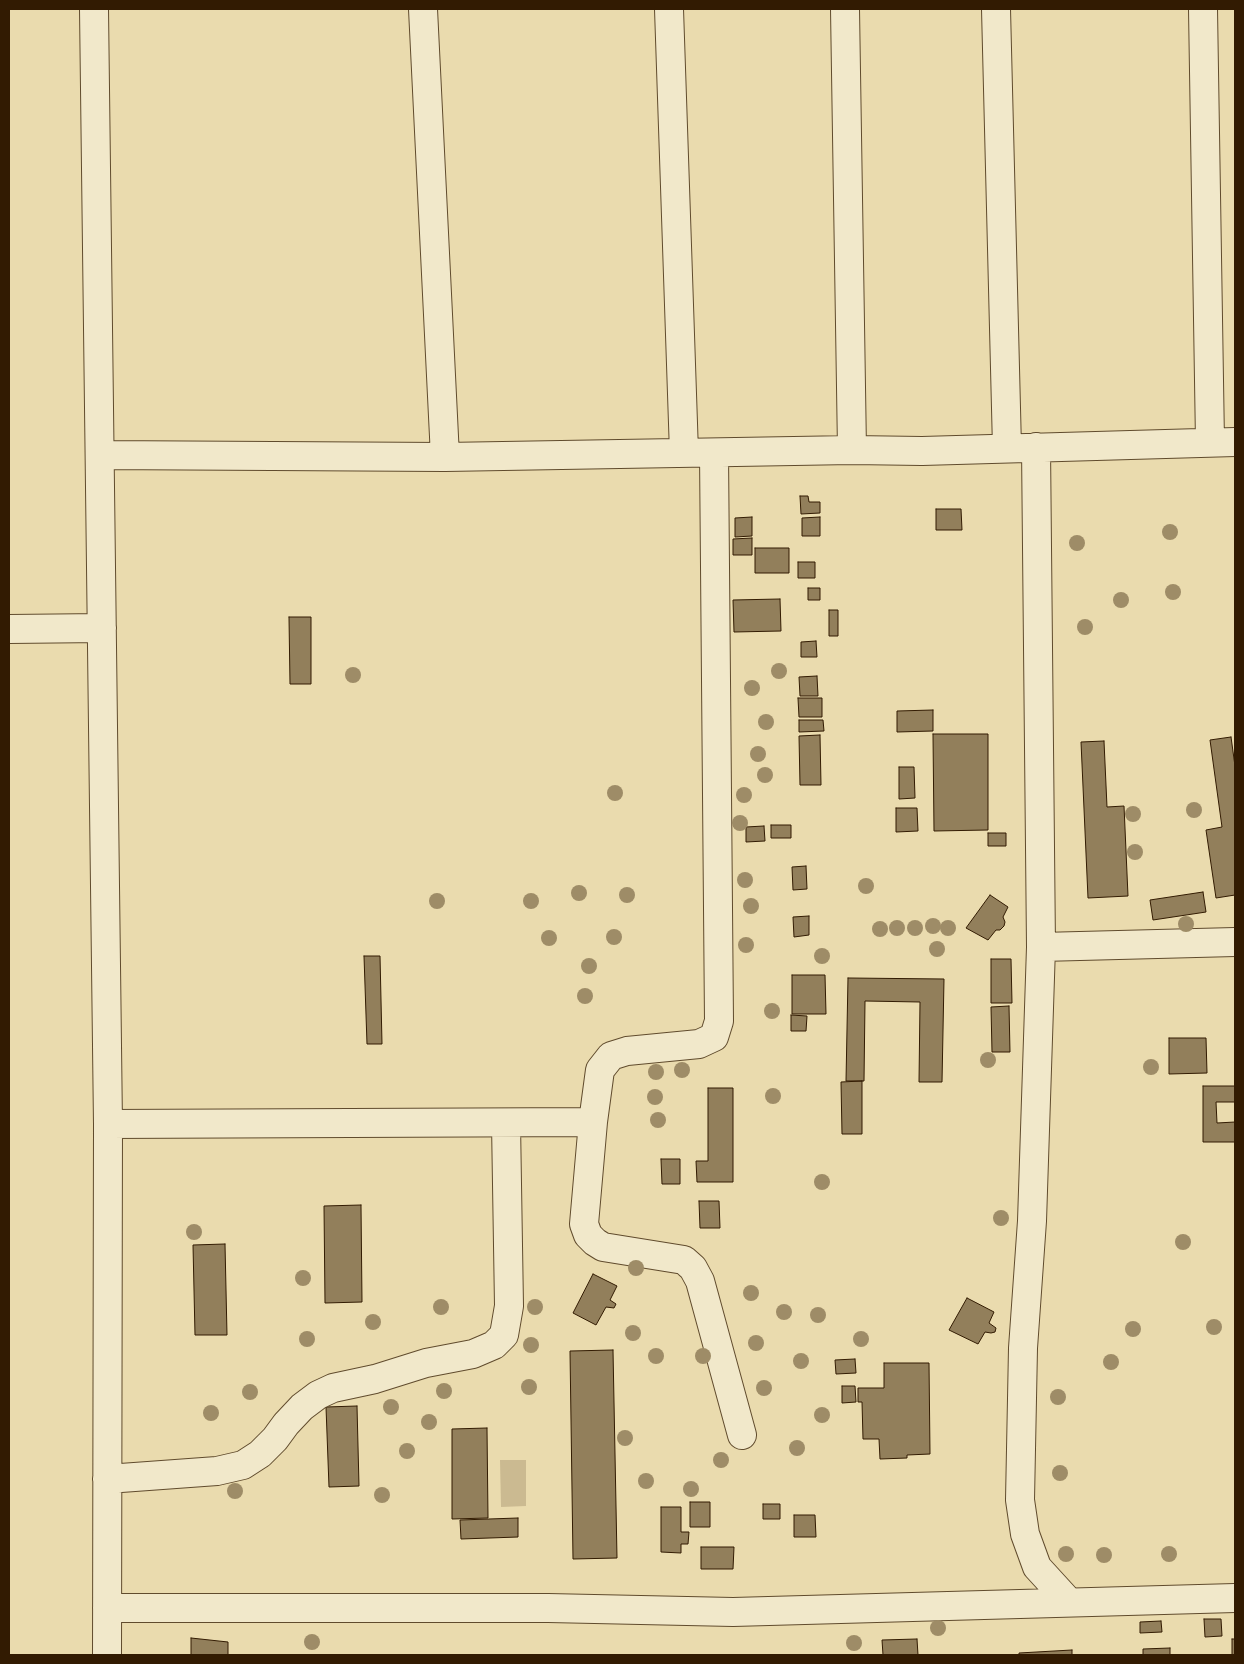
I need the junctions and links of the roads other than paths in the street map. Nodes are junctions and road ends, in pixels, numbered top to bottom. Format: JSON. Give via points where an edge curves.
{"nodes":[{"id":1,"x":94,"y":9,"type":"edge"},
{"id":2,"x":423,"y":9,"type":"edge"},
{"id":3,"x":668,"y":9,"type":"edge"},
{"id":4,"x":845,"y":9,"type":"edge"},
{"id":5,"x":996,"y":9,"type":"edge"},
{"id":6,"x":1203,"y":9,"type":"edge"},
{"id":7,"x":1223,"y":442,"type":"edge"},
{"id":8,"x":1036,"y":447,"type":"junction"},
{"id":9,"x":1006,"y":448,"type":"junction"},
{"id":10,"x":852,"y":450,"type":"junction"},
{"id":11,"x":684,"y":453,"type":"junction"},
{"id":12,"x":714,"y":453,"type":"junction"},
{"id":13,"x":100,"y":455,"type":"junction"},
{"id":14,"x":445,"y":456,"type":"junction"},
{"id":15,"x":102,"y":628,"type":"junction"},
{"id":16,"x":9,"y":629,"type":"edge"},
{"id":17,"x":1235,"y":942,"type":"edge"},
{"id":18,"x":1041,"y":947,"type":"junction"},
{"id":19,"x":506,"y":1122,"type":"junction"},
{"id":20,"x":593,"y":1122,"type":"junction"},
{"id":21,"x":108,"y":1124,"type":"junction"},
{"id":22,"x":742,"y":1435,"type":"dead end"},
{"id":23,"x":107,"y":1479,"type":"junction"},
{"id":24,"x":1235,"y":1598,"type":"edge"},
{"id":25,"x":1068,"y":1602,"type":"junction"},
{"id":26,"x":107,"y":1608,"type":"junction"},
{"id":27,"x":107,"y":1655,"type":"edge"}],
"edges":[{"from":1,"to":13,"type":"street"},
{"from":2,"to":14,"type":"street"},
{"from":3,"to":11,"type":"street"},
{"from":4,"to":10,"type":"street"},
{"from":5,"to":9,"type":"street"},
{"from":6,"to":7,"type":"street"},
{"from":7,"to":8,"type":"street"},
{"from":8,"to":9,"type":"street"},
{"from":8,"to":18,"type":"street"},
{"from":9,"to":10,"type":"street"},
{"from":10,"to":12,"type":"street"},
{"from":11,"to":12,"type":"street"},
{"from":11,"to":14,"type":"street"},
{"from":12,"to":20,"type":"street","via":[[719,1021],[714,1037],[699,1044],[627,1050],[611,1056],[600,1070]]},
{"from":13,"to":14,"type":"street"},
{"from":13,"to":15,"type":"street"},
{"from":15,"to":16,"type":"street"},
{"from":15,"to":21,"type":"street"},
{"from":17,"to":18,"type":"street"},
{"from":18,"to":25,"type":"street","via":[[1032,1221],[1023,1348],[1020,1500],[1025,1534],[1037,1568]]},
{"from":19,"to":20,"type":"street"},
{"from":19,"to":21,"type":"street"},
{"from":19,"to":23,"type":"street","via":[[509,1306],[504,1335],[494,1345],[473,1354],[426,1362],[375,1379],[332,1388],[302,1407],[260,1454],[242,1465],[217,1471]]},
{"from":20,"to":22,"type":"street","via":[[584,1224],[588,1234],[603,1247],[684,1260],[692,1268],[700,1281]]},
{"from":21,"to":23,"type":"street"},
{"from":23,"to":26,"type":"street"},
{"from":24,"to":25,"type":"street"},
{"from":25,"to":26,"type":"street","via":[[733,1612],[508,1608]]},
{"from":26,"to":27,"type":"street"}]}
